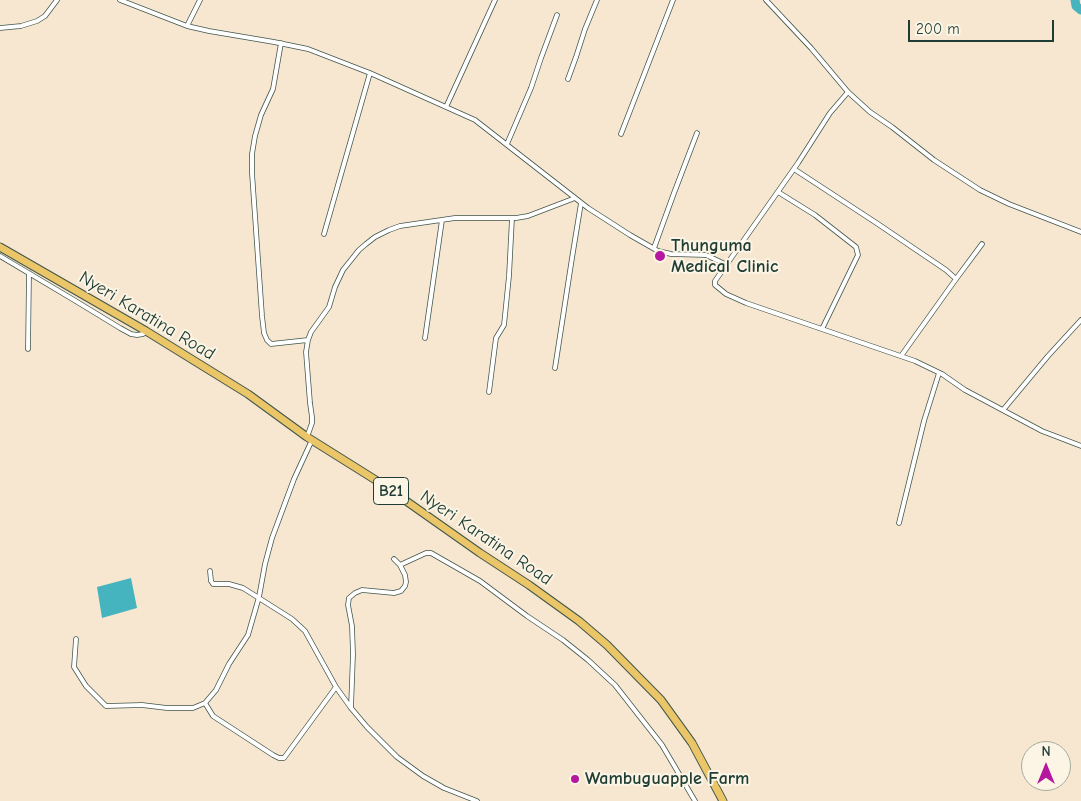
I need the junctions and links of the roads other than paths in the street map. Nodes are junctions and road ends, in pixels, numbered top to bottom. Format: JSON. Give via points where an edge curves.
{"nodes":[{"id":1,"x":57,"y":0,"type":"edge"},
{"id":2,"x":120,"y":0,"type":"edge"},
{"id":3,"x":200,"y":0,"type":"edge"},
{"id":4,"x":495,"y":0,"type":"edge"},
{"id":5,"x":597,"y":0,"type":"edge"},
{"id":6,"x":673,"y":0,"type":"edge"},
{"id":7,"x":766,"y":0,"type":"edge"},
{"id":8,"x":557,"y":15,"type":"dead end"},
{"id":9,"x":187,"y":26,"type":"junction"},
{"id":10,"x":0,"y":28,"type":"edge"},
{"id":11,"x":281,"y":43,"type":"junction"},
{"id":12,"x":370,"y":73,"type":"junction"},
{"id":13,"x":568,"y":79,"type":"dead end"},
{"id":14,"x":848,"y":92,"type":"junction"},
{"id":15,"x":446,"y":107,"type":"junction"},
{"id":16,"x":697,"y":133,"type":"dead end"},
{"id":17,"x":621,"y":134,"type":"dead end"},
{"id":18,"x":507,"y":144,"type":"junction"},
{"id":19,"x":794,"y":169,"type":"junction"},
{"id":20,"x":778,"y":192,"type":"junction"},
{"id":21,"x":575,"y":198,"type":"junction"},
{"id":22,"x":582,"y":203,"type":"junction"},
{"id":23,"x":512,"y":218,"type":"junction"},
{"id":24,"x":442,"y":220,"type":"junction"},
{"id":25,"x":1081,"y":232,"type":"edge"},
{"id":26,"x":324,"y":234,"type":"dead end"},
{"id":27,"x":982,"y":244,"type":"dead end"},
{"id":28,"x":0,"y":248,"type":"edge"},
{"id":29,"x":654,"y":248,"type":"junction"},
{"id":30,"x":0,"y":256,"type":"edge"},
{"id":31,"x":727,"y":265,"type":"junction"},
{"id":32,"x":29,"y":273,"type":"junction"},
{"id":33,"x":956,"y":278,"type":"junction"},
{"id":34,"x":1081,"y":320,"type":"edge"},
{"id":35,"x":822,"y":329,"type":"junction"},
{"id":36,"x":146,"y":331,"type":"junction"},
{"id":37,"x":425,"y":338,"type":"dead end"},
{"id":38,"x":308,"y":340,"type":"junction"},
{"id":39,"x":28,"y":349,"type":"dead end"},
{"id":40,"x":901,"y":356,"type":"junction"},
{"id":41,"x":555,"y":368,"type":"dead end"},
{"id":42,"x":939,"y":372,"type":"junction"},
{"id":43,"x":489,"y":392,"type":"dead end"},
{"id":44,"x":1003,"y":410,"type":"junction"},
{"id":45,"x":310,"y":438,"type":"junction"},
{"id":46,"x":1081,"y":446,"type":"edge"},
{"id":47,"x":899,"y":523,"type":"dead end"},
{"id":48,"x":394,"y":559,"type":"dead end"},
{"id":49,"x":400,"y":565,"type":"junction"},
{"id":50,"x":210,"y":571,"type":"dead end"},
{"id":51,"x":260,"y":597,"type":"junction"},
{"id":52,"x":76,"y":639,"type":"dead end"},
{"id":53,"x":336,"y":687,"type":"junction"},
{"id":54,"x":205,"y":703,"type":"junction"},
{"id":55,"x":351,"y":708,"type":"junction"},
{"id":56,"x":477,"y":801,"type":"edge"},
{"id":57,"x":695,"y":801,"type":"edge"},
{"id":58,"x":724,"y":801,"type":"edge"}],
"edges":[{"from":1,"to":10,"type":"street","via":[[37,21]]},
{"from":2,"to":9,"type":"street"},
{"from":3,"to":9,"type":"street"},
{"from":4,"to":15,"type":"street"},
{"from":5,"to":13,"type":"street"},
{"from":6,"to":17,"type":"street"},
{"from":7,"to":14,"type":"street"},
{"from":8,"to":18,"type":"street"},
{"from":9,"to":11,"type":"street"},
{"from":11,"to":12,"type":"street","via":[[308,49]]},
{"from":11,"to":38,"type":"street","via":[[273,89],[255,136],[252,154],[262,316],[264,333],[271,344]]},
{"from":12,"to":15,"type":"street"},
{"from":12,"to":26,"type":"street"},
{"from":14,"to":19,"type":"street","via":[[830,113]]},
{"from":14,"to":25,"type":"street","via":[[934,160],[980,190]]},
{"from":15,"to":18,"type":"street","via":[[475,120]]},
{"from":16,"to":29,"type":"street"},
{"from":18,"to":21,"type":"street"},
{"from":19,"to":20,"type":"street"},
{"from":19,"to":33,"type":"street"},
{"from":20,"to":31,"type":"street"},
{"from":20,"to":35,"type":"street","via":[[815,215],[856,247],[858,256]]},
{"from":21,"to":22,"type":"street"},
{"from":21,"to":23,"type":"street","via":[[528,216]]},
{"from":22,"to":29,"type":"street"},
{"from":22,"to":41,"type":"street"},
{"from":23,"to":24,"type":"street"},
{"from":23,"to":43,"type":"street","via":[[504,324],[496,338]]},
{"from":24,"to":37,"type":"street"},
{"from":24,"to":38,"type":"street","via":[[400,226],[375,237],[359,250],[343,270],[328,307]]},
{"from":27,"to":33,"type":"street"},
{"from":28,"to":36,"type":"highway","name":"Nyeri Karatina Road","number":"B21"},
{"from":29,"to":31,"type":"street","via":[[671,254],[706,255]]},
{"from":30,"to":32,"type":"street"},
{"from":31,"to":35,"type":"street","via":[[715,281],[715,285],[726,294]]},
{"from":32,"to":36,"type":"street","via":[[132,334]]},
{"from":32,"to":39,"type":"street"},
{"from":33,"to":40,"type":"street"},
{"from":34,"to":44,"type":"street"},
{"from":35,"to":40,"type":"street"},
{"from":36,"to":45,"type":"highway","name":"Nyeri Karatina Road","number":"B21","via":[[248,394]]},
{"from":38,"to":45,"type":"street"},
{"from":40,"to":42,"type":"street"},
{"from":42,"to":44,"type":"street"},
{"from":42,"to":47,"type":"street"},
{"from":44,"to":46,"type":"street","via":[[1042,431]]},
{"from":45,"to":51,"type":"street","via":[[278,521],[265,564]]},
{"from":45,"to":58,"type":"highway","name":"Nyeri Karatina Road","number":"B21","via":[[529,585],[607,645],[661,700],[692,743]]},
{"from":48,"to":49,"type":"street"},
{"from":49,"to":55,"type":"street","via":[[406,582],[401,591],[362,590],[349,598],[353,654]]},
{"from":49,"to":57,"type":"street","via":[[431,553],[480,581],[582,655],[615,685],[662,745]]},
{"from":50,"to":51,"type":"street","via":[[213,584],[229,584]]},
{"from":51,"to":53,"type":"street","via":[[305,631]]},
{"from":51,"to":54,"type":"street","via":[[248,635]]},
{"from":52,"to":54,"type":"street","via":[[74,666],[86,686],[106,706],[193,708]]},
{"from":53,"to":54,"type":"street","via":[[284,758],[273,755],[213,716]]},
{"from":53,"to":55,"type":"street"},
{"from":55,"to":56,"type":"street","via":[[397,757],[444,788]]}]}
